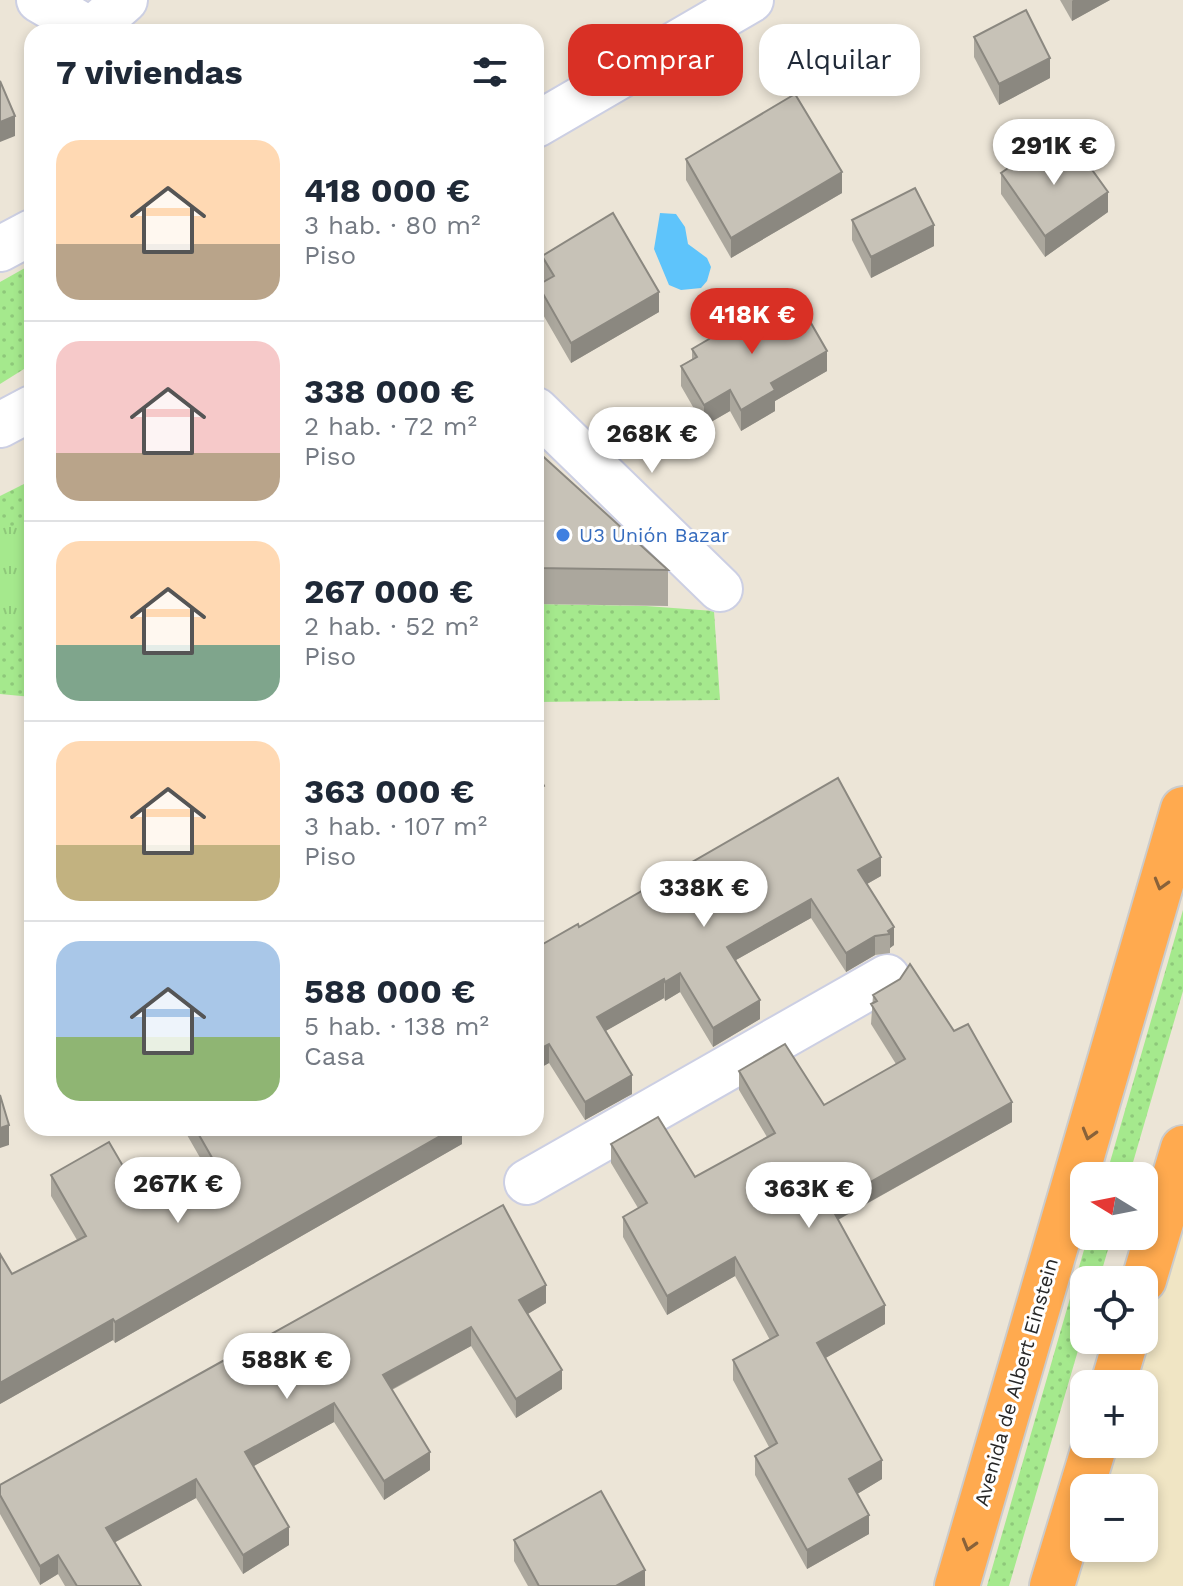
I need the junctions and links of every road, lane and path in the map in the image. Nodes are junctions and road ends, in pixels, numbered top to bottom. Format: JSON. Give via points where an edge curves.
{"nodes":[{"id":1,"x":39,"y":0,"type":"edge"},
{"id":2,"x":125,"y":0,"type":"edge"},
{"id":3,"x":751,"y":0,"type":"edge"},
{"id":4,"x":80,"y":24,"type":"edge"},
{"id":5,"x":99,"y":24,"type":"edge"},
{"id":6,"x":544,"y":120,"type":"edge"},
{"id":7,"x":24,"y":236,"type":"edge"},
{"id":8,"x":0,"y":249,"type":"edge"},
{"id":9,"x":24,"y":412,"type":"edge"},
{"id":10,"x":544,"y":418,"type":"edge"},
{"id":11,"x":0,"y":425,"type":"edge"},
{"id":12,"x":720,"y":589,"type":"dead end"},
{"id":13,"x":1183,"y":809,"type":"edge"},
{"id":14,"x":887,"y":977,"type":"dead end"},
{"id":15,"x":1183,"y":1148,"type":"edge"},
{"id":16,"x":527,"y":1182,"type":"dead end"},
{"id":17,"x":1148,"y":1266,"type":"edge"},
{"id":18,"x":1091,"y":1458,"type":"edge"},
{"id":19,"x":957,"y":1586,"type":"edge"},
{"id":20,"x":1052,"y":1586,"type":"edge"}],
"edges":[{"from":1,"to":4,"type":"street"},
{"from":2,"to":5,"type":"street"},
{"from":3,"to":6,"type":"street"},
{"from":7,"to":8,"type":"street"},
{"from":9,"to":11,"type":"street"},
{"from":10,"to":12,"type":"street"},
{"from":13,"to":19,"type":"highway","name":"Avenida de Albert Einstein","one_way":true},
{"from":14,"to":16,"type":"street"},
{"from":15,"to":17,"type":"highway"},
{"from":18,"to":20,"type":"highway"}]}
